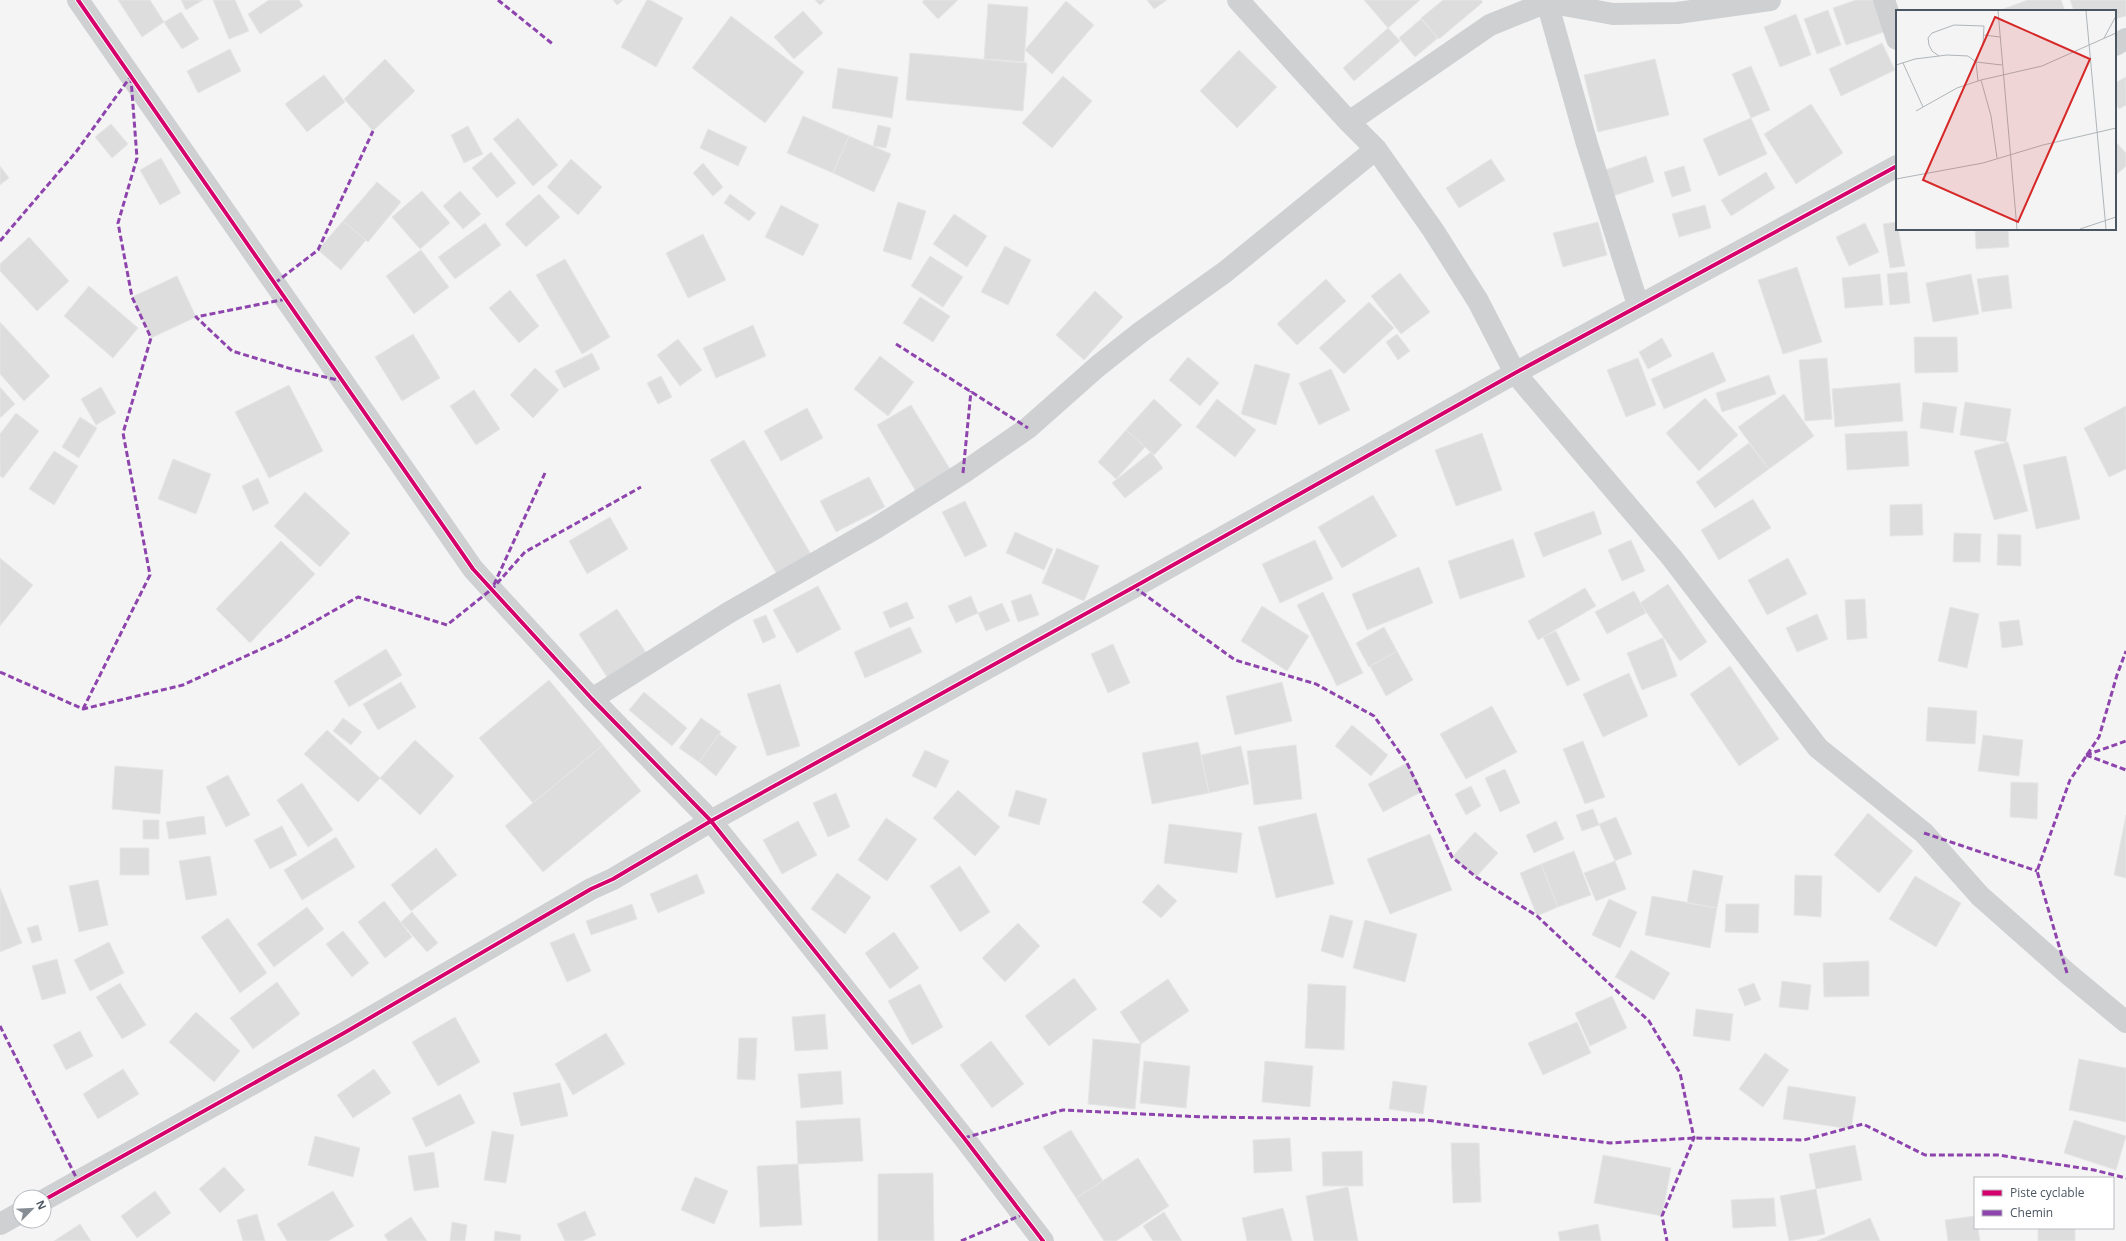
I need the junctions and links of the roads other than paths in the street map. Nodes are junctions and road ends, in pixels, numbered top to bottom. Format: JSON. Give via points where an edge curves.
{"nodes":[{"id":1,"x":78,"y":0,"type":"edge"},
{"id":2,"x":1238,"y":0,"type":"edge"},
{"id":3,"x":1770,"y":0,"type":"edge"},
{"id":4,"x":1884,"y":0,"type":"edge"},
{"id":5,"x":1548,"y":1,"type":"edge"},
{"id":6,"x":1896,"y":36,"type":"edge"},
{"id":7,"x":2126,"y":39,"type":"edge"},
{"id":8,"x":2116,"y":44,"type":"edge"},
{"id":9,"x":1349,"y":122,"type":"junction"},
{"id":10,"x":1376,"y":149,"type":"junction"},
{"id":11,"x":1896,"y":167,"type":"edge"},
{"id":12,"x":1638,"y":305,"type":"junction"},
{"id":13,"x":1515,"y":373,"type":"junction"},
{"id":14,"x":592,"y":699,"type":"junction"},
{"id":15,"x":711,"y":821,"type":"junction"},
{"id":16,"x":2126,"y":1022,"type":"edge"},
{"id":17,"x":52,"y":1196,"type":"edge"},
{"id":18,"x":12,"y":1217,"type":"edge"},
{"id":19,"x":0,"y":1224,"type":"edge"},
{"id":20,"x":1043,"y":1241,"type":"edge"}],
"edges":[{"from":1,"to":14,"type":"street","via":[[473,569]]},
{"from":2,"to":9,"type":"street"},
{"from":3,"to":5,"type":"street","via":[[1669,14],[1613,14]]},
{"from":4,"to":6,"type":"street"},
{"from":5,"to":9,"type":"street","via":[[1490,25]]},
{"from":5,"to":12,"type":"street","via":[[1587,144]]},
{"from":7,"to":8,"type":"street"},
{"from":9,"to":10,"type":"street"},
{"from":10,"to":13,"type":"street","via":[[1433,230],[1478,301]]},
{"from":10,"to":14,"type":"street","via":[[1225,272],[1141,332],[1028,428],[876,528],[728,613]]},
{"from":11,"to":12,"type":"street"},
{"from":12,"to":13,"type":"street"},
{"from":13,"to":15,"type":"street"},
{"from":13,"to":16,"type":"street","via":[[1672,558],[1818,748],[1924,833],[1980,896]]},
{"from":14,"to":15,"type":"street"},
{"from":15,"to":17,"type":"street","via":[[344,1033]]},
{"from":15,"to":20,"type":"street"},
{"from":18,"to":19,"type":"street"}]}
